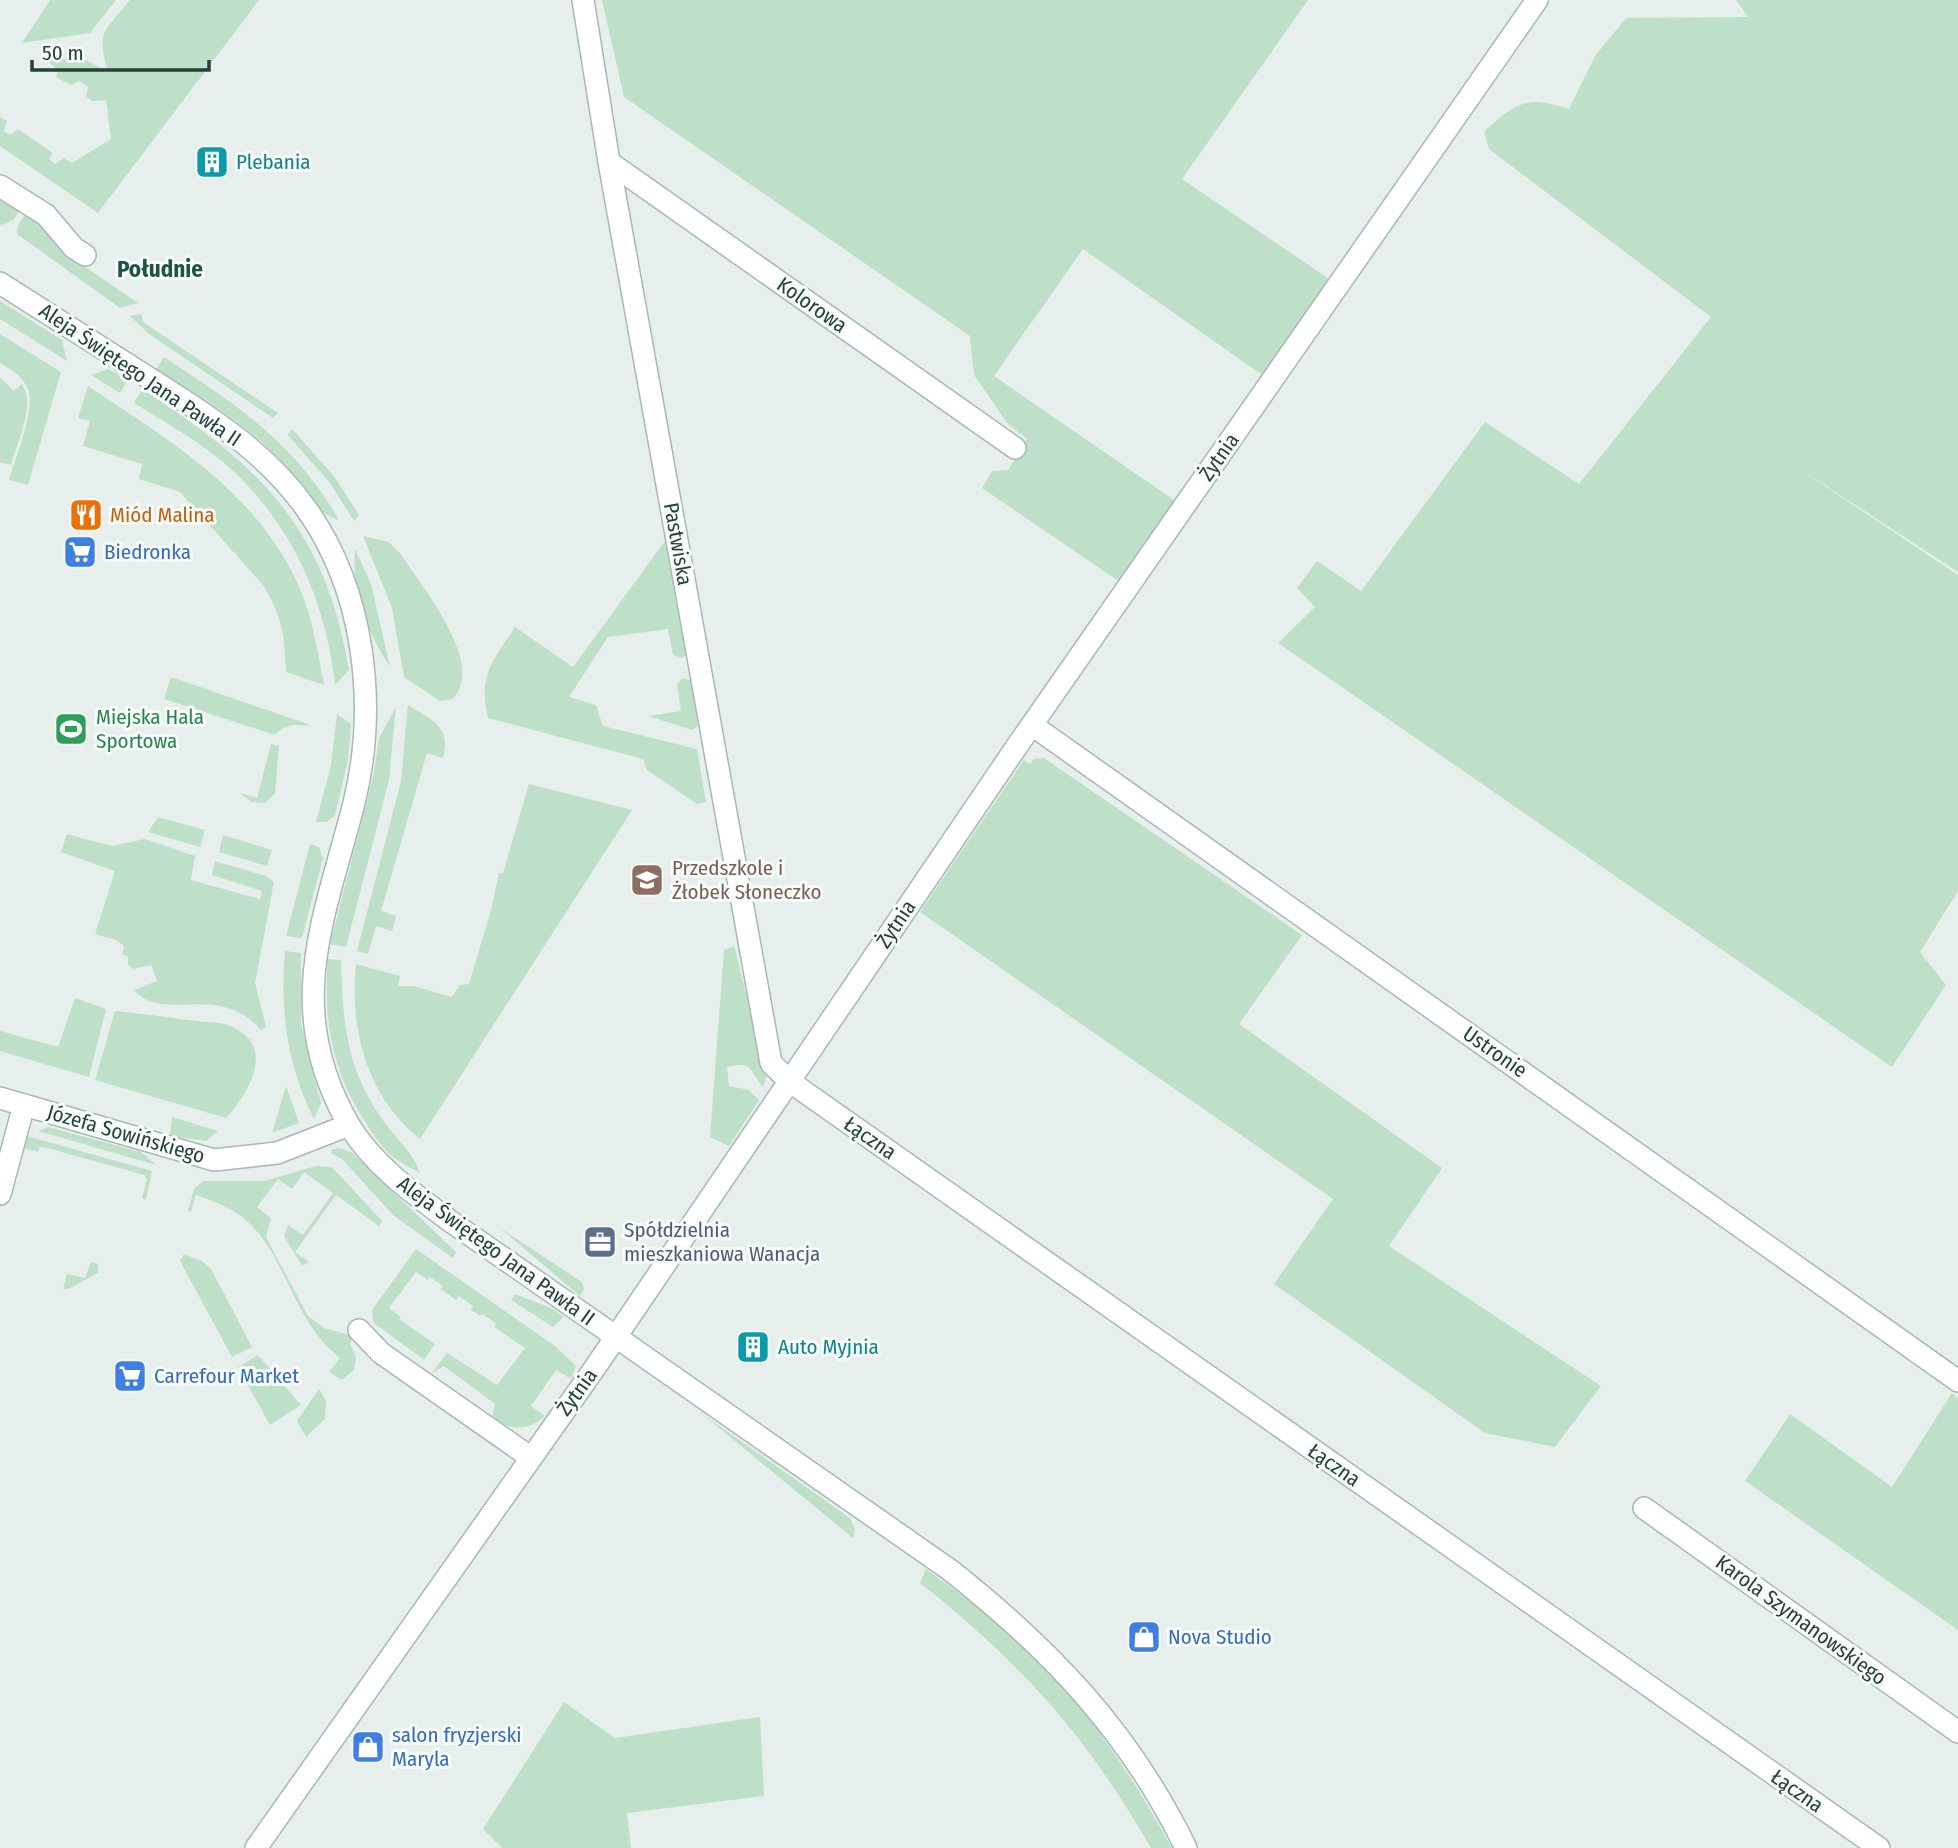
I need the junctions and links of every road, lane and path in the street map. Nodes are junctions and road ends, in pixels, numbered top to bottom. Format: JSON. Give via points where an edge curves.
{"nodes":[{"id":1,"x":583,"y":0,"type":"edge"},
{"id":2,"x":1537,"y":0,"type":"edge"},
{"id":3,"x":609,"y":162,"type":"junction"},
{"id":4,"x":0,"y":186,"type":"edge"},
{"id":5,"x":85,"y":255,"type":"dead end"},
{"id":6,"x":0,"y":284,"type":"edge"},
{"id":7,"x":1015,"y":448,"type":"dead end"},
{"id":8,"x":1032,"y":724,"type":"junction"},
{"id":9,"x":789,"y":1082,"type":"junction"},
{"id":10,"x":0,"y":1098,"type":"edge"},
{"id":11,"x":24,"y":1105,"type":"junction"},
{"id":12,"x":349,"y":1125,"type":"junction"},
{"id":13,"x":0,"y":1195,"type":"edge"},
{"id":14,"x":359,"y":1330,"type":"dead end"},
{"id":15,"x":615,"y":1338,"type":"junction"},
{"id":16,"x":1958,"y":1381,"type":"edge"},
{"id":17,"x":530,"y":1457,"type":"junction"},
{"id":18,"x":1644,"y":1508,"type":"dead end"},
{"id":19,"x":1958,"y":1732,"type":"edge"},
{"id":20,"x":257,"y":1848,"type":"edge"},
{"id":21,"x":1185,"y":1848,"type":"edge"},
{"id":22,"x":1879,"y":1848,"type":"edge"}],
"edges":[{"from":1,"to":3,"type":"street","name":"Pastwiska"},
{"from":2,"to":8,"type":"street","name":"Żytnia"},
{"from":3,"to":7,"type":"street","name":"Kolorowa"},
{"from":3,"to":9,"type":"street","name":"Pastwiska","via":[[771,1063]]},
{"from":4,"to":5,"type":"street","via":[[46,215]]},
{"from":6,"to":12,"type":"street","name":"Aleja Świętego Jana Pawła II","via":[[224,427],[278,472],[330,550],[351,607],[367,694],[354,802],[316,948],[312,997],[319,1053]]},
{"from":8,"to":9,"type":"street","name":"Żytnia"},
{"from":8,"to":16,"type":"street","name":"Ustronie"},
{"from":9,"to":15,"type":"street","name":"Żytnia"},
{"from":9,"to":22,"type":"street","name":"Łączna"},
{"from":10,"to":11,"type":"street","name":"Józefa Sowińskiego"},
{"from":11,"to":12,"type":"street","name":"Józefa Sowińskiego","via":[[214,1160],[277,1153]]},
{"from":11,"to":13,"type":"street"},
{"from":12,"to":15,"type":"street","name":"Aleja Świętego Jana Pawła II","via":[[403,1186]]},
{"from":14,"to":17,"type":"street","via":[[380,1353]]},
{"from":15,"to":17,"type":"street","name":"Żytnia"},
{"from":15,"to":21,"type":"street","name":"Aleja Świętego Jana Pawła II","via":[[950,1570],[1013,1619],[1115,1729],[1171,1817]]},
{"from":17,"to":20,"type":"street","name":"Żytnia"},
{"from":18,"to":19,"type":"street","name":"Karola Szymanowskiego"}]}
